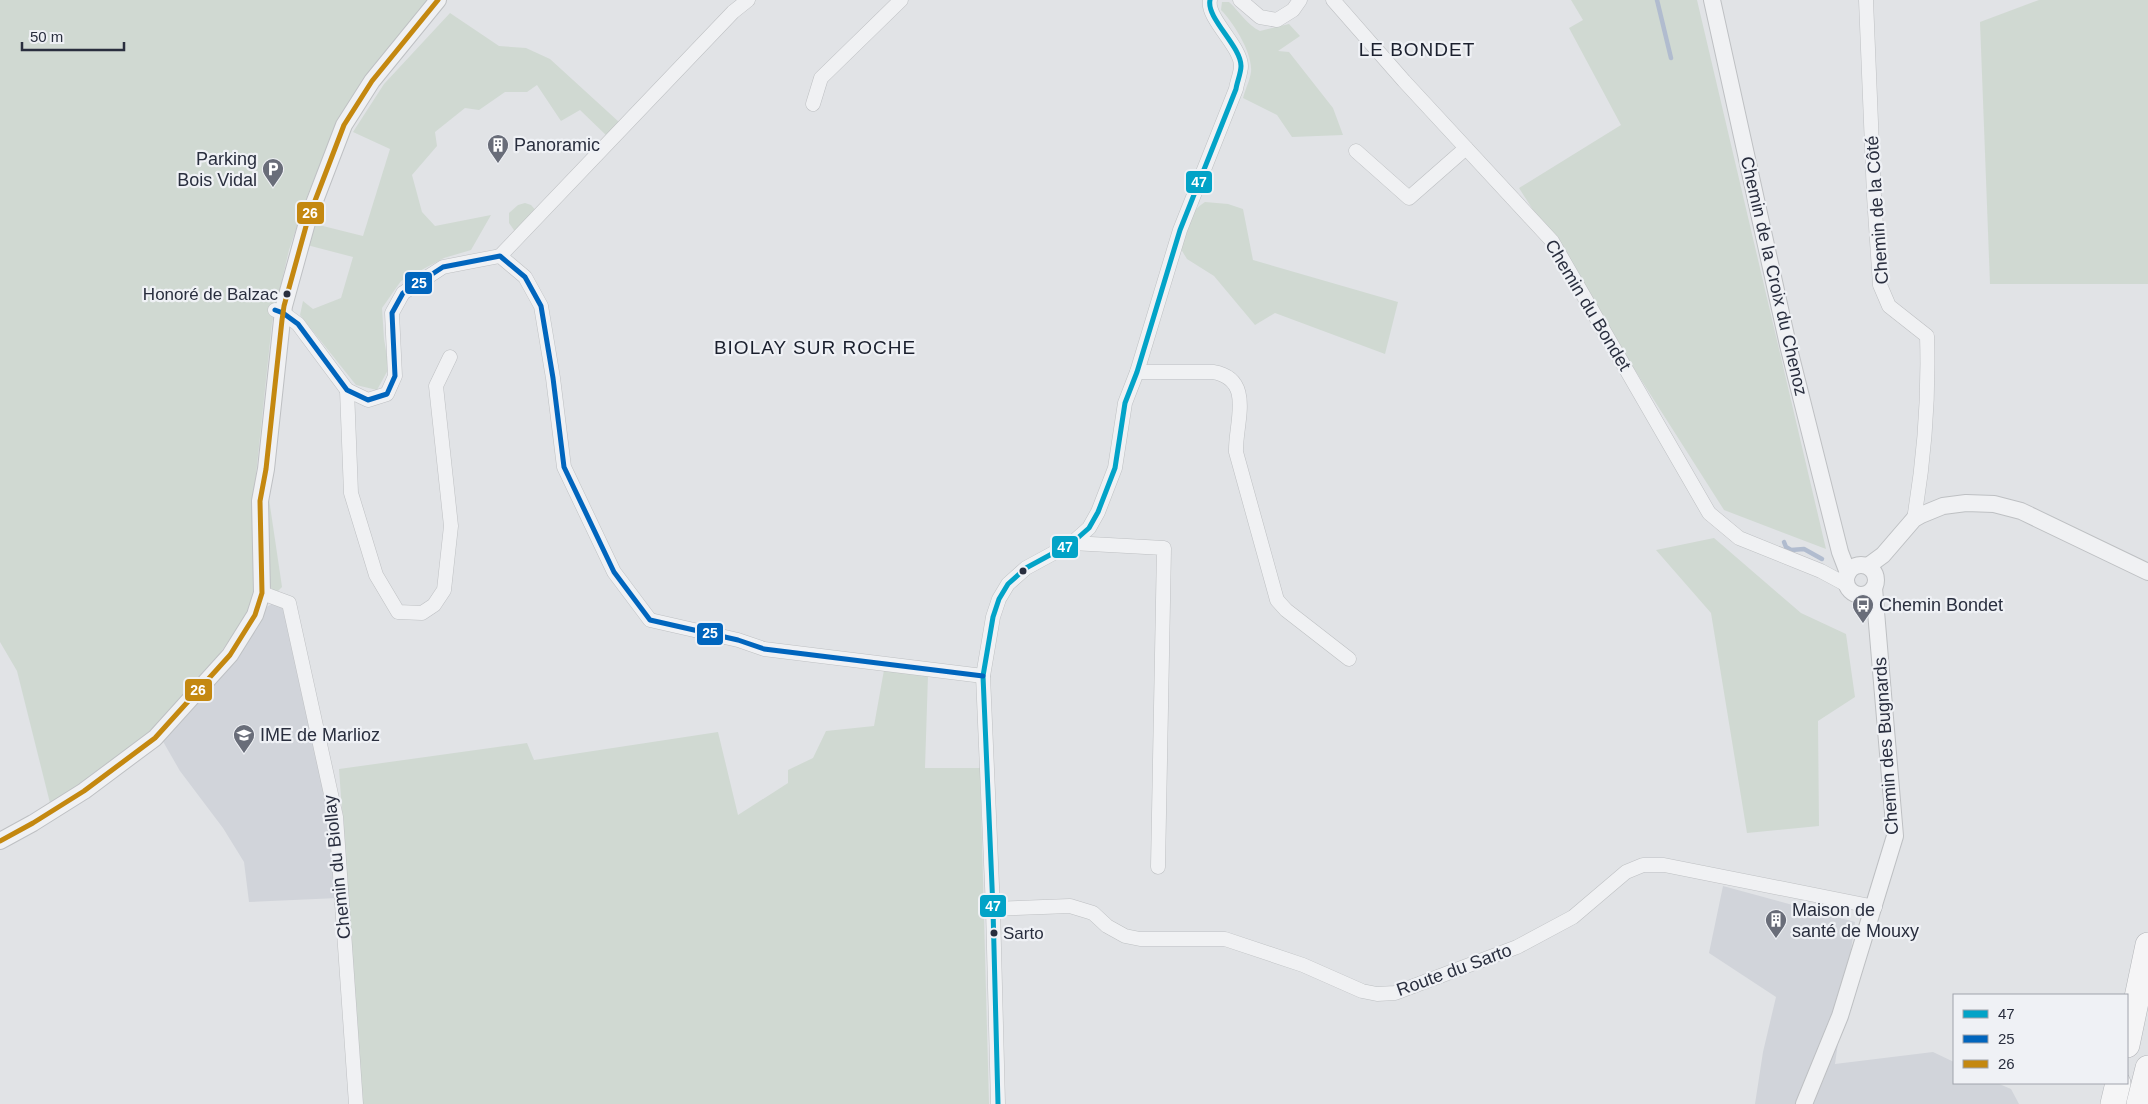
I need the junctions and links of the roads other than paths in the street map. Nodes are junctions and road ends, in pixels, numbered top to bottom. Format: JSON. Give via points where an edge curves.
{"nodes":[{"id":1,"x":438,"y":0,"type":"edge"},
{"id":2,"x":748,"y":0,"type":"edge"},
{"id":3,"x":901,"y":0,"type":"edge"},
{"id":4,"x":1210,"y":0,"type":"edge"},
{"id":5,"x":1240,"y":0,"type":"edge"},
{"id":6,"x":1300,"y":0,"type":"edge"},
{"id":7,"x":1333,"y":0,"type":"edge"},
{"id":8,"x":1712,"y":0,"type":"edge"},
{"id":9,"x":1866,"y":0,"type":"edge"},
{"id":10,"x":813,"y":104,"type":"dead end"},
{"id":11,"x":1466,"y":148,"type":"junction"},
{"id":12,"x":1356,"y":152,"type":"dead end"},
{"id":13,"x":500,"y":256,"type":"junction"},
{"id":14,"x":285,"y":317,"type":"junction"},
{"id":15,"x":450,"y":357,"type":"dead end"},
{"id":16,"x":1137,"y":372,"type":"junction"},
{"id":17,"x":347,"y":390,"type":"junction"},
{"id":18,"x":1914,"y":519,"type":"junction"},
{"id":19,"x":1072,"y":543,"type":"junction"},
{"id":20,"x":2148,"y":572,"type":"edge"},
{"id":21,"x":1859,"y":578,"type":"junction"},
{"id":22,"x":264,"y":596,"type":"junction"},
{"id":23,"x":1349,"y":659,"type":"dead end"},
{"id":24,"x":983,"y":676,"type":"junction"},
{"id":25,"x":0,"y":841,"type":"edge"},
{"id":26,"x":1158,"y":867,"type":"dead end"},
{"id":27,"x":1874,"y":907,"type":"junction"},
{"id":28,"x":993,"y":909,"type":"junction"},
{"id":29,"x":2148,"y":945,"type":"edge"},
{"id":30,"x":2128,"y":1040,"type":"edge"},
{"id":31,"x":2148,"y":1068,"type":"edge"},
{"id":32,"x":2118,"y":1084,"type":"edge"},
{"id":33,"x":356,"y":1104,"type":"edge"},
{"id":34,"x":998,"y":1104,"type":"edge"},
{"id":35,"x":1804,"y":1104,"type":"edge"},
{"id":36,"x":2113,"y":1104,"type":"edge"},
{"id":37,"x":2139,"y":1104,"type":"edge"}],
"edges":[{"from":1,"to":14,"type":"street","via":[[372,81],[344,125],[308,219]]},
{"from":2,"to":13,"type":"street"},
{"from":3,"to":10,"type":"street","via":[[821,78]]},
{"from":4,"to":16,"type":"street","via":[[1211,13],[1241,65],[1236,89],[1180,230]]},
{"from":5,"to":6,"type":"street","via":[[1260,17],[1277,20],[1293,10]]},
{"from":7,"to":11,"type":"street","name":"Chemin du Bondet"},
{"from":8,"to":21,"type":"street","name":"Chemin de la Croix du Chenoz","via":[[1788,346],[1840,552]]},
{"from":9,"to":18,"type":"street","name":"Chemin de la Côté","via":[[1880,286],[1889,306],[1927,336],[1928,368],[1920,482]]},
{"from":11,"to":12,"type":"street","via":[[1409,198]]},
{"from":11,"to":21,"type":"street","name":"Chemin du Bondet","via":[[1552,241],[1709,514],[1739,538],[1821,572]]},
{"from":13,"to":17,"type":"street","via":[[443,266],[403,292],[392,313],[395,376],[387,394],[368,400]]},
{"from":13,"to":24,"type":"street","via":[[525,276],[541,306],[564,467],[614,572],[650,620],[764,649]]},
{"from":14,"to":17,"type":"street"},
{"from":14,"to":22,"type":"street","via":[[260,501]]},
{"from":15,"to":17,"type":"street","via":[[436,386],[451,526],[444,590],[434,605],[422,613],[398,612],[376,575],[351,493]]},
{"from":16,"to":19,"type":"street","via":[[1125,403],[1115,468],[1107,491],[1089,528]]},
{"from":16,"to":23,"type":"street","via":[[1213,372],[1225,374],[1235,383],[1240,408],[1236,452],[1277,600]]},
{"from":18,"to":20,"type":"street","via":[[1943,506],[1966,502],[2021,510]]},
{"from":18,"to":21,"type":"street"},
{"from":19,"to":24,"type":"street","via":[[1026,568],[1008,584],[994,617]]},
{"from":19,"to":26,"type":"street","via":[[1164,548]]},
{"from":21,"to":27,"type":"street","name":"Chemin des Bugnards","via":[[1875,614],[1895,836]]},
{"from":22,"to":25,"type":"street","via":[[230,655],[155,738],[84,791]]},
{"from":22,"to":33,"type":"street","name":"Chemin du Biollay","via":[[289,603],[336,817]]},
{"from":24,"to":28,"type":"street"},
{"from":27,"to":28,"type":"street","name":"Route du Sarto","via":[[1664,865],[1643,865],[1626,872],[1573,917],[1517,947],[1395,993],[1377,994],[1362,991],[1269,952],[1226,939],[1140,939],[1107,926],[1093,913],[1070,906]]},
{"from":27,"to":35,"type":"street","name":"Chemin des Bugnards","via":[[1840,1016]]},
{"from":28,"to":34,"type":"street"},
{"from":29,"to":30,"type":"highway"},
{"from":31,"to":37,"type":"highway"},
{"from":32,"to":36,"type":"highway"}]}
